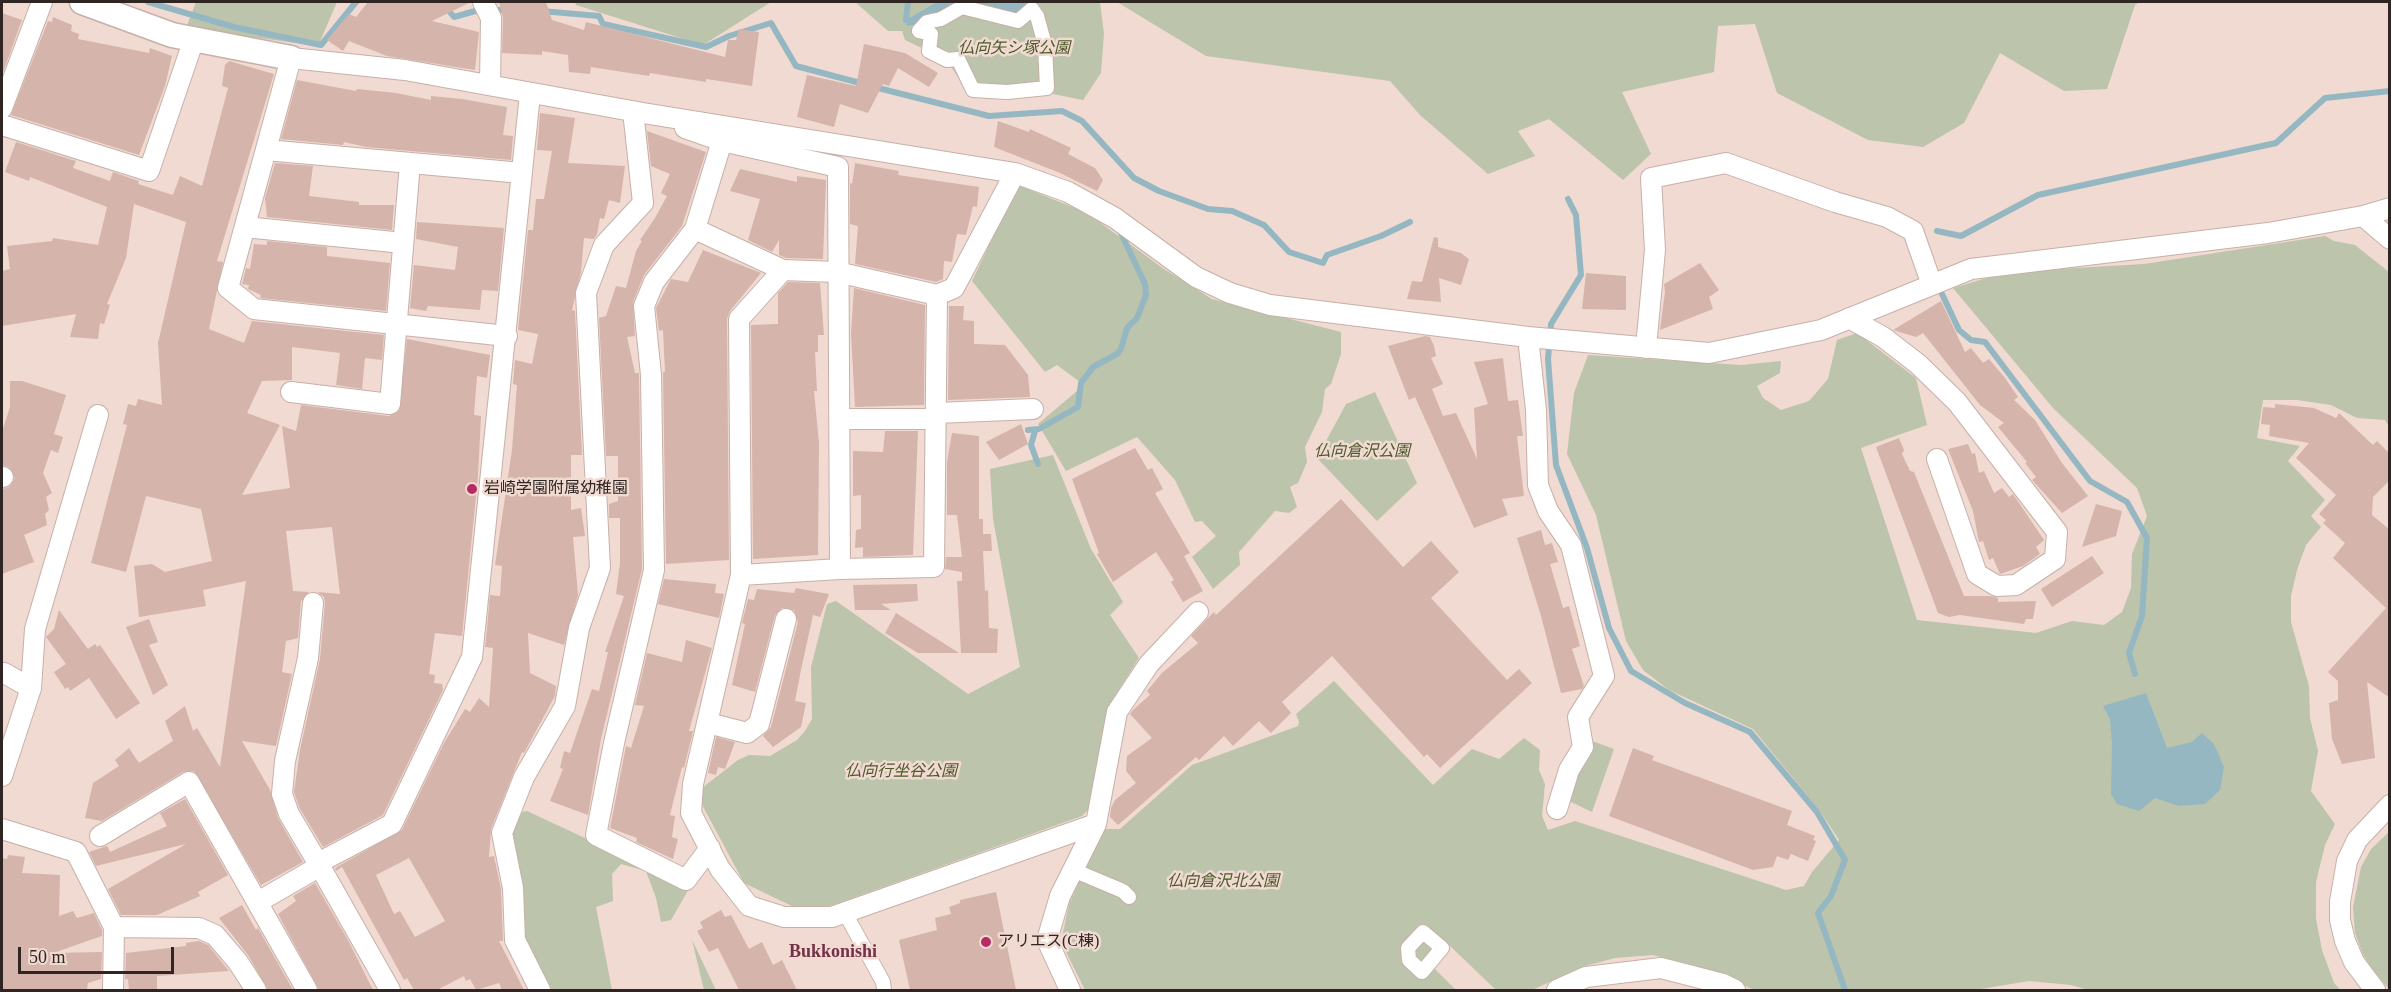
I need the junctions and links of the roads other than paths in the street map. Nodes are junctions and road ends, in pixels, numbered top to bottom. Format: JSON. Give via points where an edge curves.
{"nodes":[{"id":1,"x":42,"y":2,"type":"edge"},
{"id":2,"x":82,"y":2,"type":"edge"},
{"id":3,"x":486,"y":8,"type":"edge"},
{"id":4,"x":1037,"y":16,"type":"joint"},
{"id":5,"x":194,"y":39,"type":"junction"},
{"id":6,"x":291,"y":58,"type":"junction"},
{"id":7,"x":490,"y":85,"type":"junction"},
{"id":8,"x":530,"y":94,"type":"junction"},
{"id":9,"x":2,"y":108,"type":"edge"},
{"id":10,"x":638,"y":112,"type":"junction"},
{"id":11,"x":2,"y":125,"type":"edge"},
{"id":12,"x":722,"y":141,"type":"junction"},
{"id":13,"x":266,"y":150,"type":"junction"},
{"id":14,"x":410,"y":163,"type":"junction"},
{"id":15,"x":522,"y":173,"type":"junction"},
{"id":16,"x":1015,"y":173,"type":"junction"},
{"id":17,"x":2390,"y":208,"type":"edge"},
{"id":18,"x":2363,"y":216,"type":"junction"},
{"id":19,"x":245,"y":227,"type":"junction"},
{"id":20,"x":694,"y":229,"type":"junction"},
{"id":21,"x":2390,"y":239,"type":"edge"},
{"id":22,"x":402,"y":243,"type":"junction"},
{"id":23,"x":783,"y":270,"type":"junction"},
{"id":24,"x":837,"y":272,"type":"junction"},
{"id":25,"x":1932,"y":285,"type":"junction"},
{"id":26,"x":937,"y":295,"type":"junction"},
{"id":27,"x":1849,"y":318,"type":"junction"},
{"id":28,"x":397,"y":325,"type":"junction"},
{"id":29,"x":507,"y":336,"type":"junction"},
{"id":30,"x":1528,"y":337,"type":"junction"},
{"id":31,"x":1646,"y":348,"type":"junction"},
{"id":32,"x":291,"y":392,"type":"dead end"},
{"id":33,"x":1033,"y":409,"type":"dead end"},
{"id":34,"x":98,"y":415,"type":"dead end"},
{"id":35,"x":936,"y":416,"type":"junction"},
{"id":36,"x":840,"y":419,"type":"junction"},
{"id":37,"x":1937,"y":459,"type":"dead end"},
{"id":38,"x":840,"y":569,"type":"junction"},
{"id":39,"x":741,"y":575,"type":"junction"},
{"id":40,"x":313,"y":603,"type":"dead end"},
{"id":41,"x":1198,"y":612,"type":"dead end"},
{"id":42,"x":786,"y":619,"type":"dead end"},
{"id":43,"x":4,"y":673,"type":"dead end"},
{"id":44,"x":31,"y":688,"type":"junction"},
{"id":45,"x":708,"y":723,"type":"junction"},
{"id":46,"x":2,"y":776,"type":"edge"},
{"id":47,"x":2390,"y":806,"type":"edge"},
{"id":48,"x":1557,"y":809,"type":"dead end"},
{"id":49,"x":1096,"y":824,"type":"junction"},
{"id":50,"x":2,"y":829,"type":"edge"},
{"id":51,"x":100,"y":836,"type":"dead end"},
{"id":52,"x":710,"y":848,"type":"junction"},
{"id":53,"x":319,"y":865,"type":"junction"},
{"id":54,"x":1073,"y":870,"type":"junction"},
{"id":55,"x":1129,"y":897,"type":"dead end"},
{"id":56,"x":258,"y":902,"type":"junction"},
{"id":57,"x":845,"y":913,"type":"junction"},
{"id":58,"x":114,"y":927,"type":"junction"},
{"id":59,"x":114,"y":990,"type":"edge"},
{"id":60,"x":256,"y":990,"type":"edge"},
{"id":61,"x":307,"y":990,"type":"edge"},
{"id":62,"x":390,"y":990,"type":"edge"},
{"id":63,"x":540,"y":990,"type":"edge"},
{"id":64,"x":884,"y":990,"type":"edge"},
{"id":65,"x":1070,"y":990,"type":"edge"},
{"id":66,"x":1557,"y":990,"type":"edge"},
{"id":67,"x":1735,"y":990,"type":"edge"},
{"id":68,"x":2375,"y":990,"type":"edge"}],
"edges":[{"from":1,"to":9,"type":"street"},
{"from":2,"to":5,"type":"street","via":[[172,35]]},
{"from":3,"to":7,"type":"street"},
{"from":4,"to":4,"type":"street","via":[[1046,45],[1047,88],[973,90],[958,59],[947,60],[930,51],[931,34],[919,31],[927,22],[962,7],[1018,21],[1032,9]]},
{"from":5,"to":6,"type":"street"},
{"from":5,"to":11,"type":"street","via":[[149,171]]},
{"from":6,"to":7,"type":"street","via":[[405,70]]},
{"from":6,"to":13,"type":"street"},
{"from":7,"to":8,"type":"street"},
{"from":8,"to":10,"type":"street"},
{"from":8,"to":15,"type":"street"},
{"from":10,"to":12,"type":"street"},
{"from":10,"to":16,"type":"street"},
{"from":10,"to":63,"type":"street","via":[[643,203],[604,245],[586,293],[600,568],[579,628],[566,706],[524,777],[502,833],[513,888],[514,940]]},
{"from":12,"to":20,"type":"street"},
{"from":12,"to":24,"type":"street","via":[[838,167]]},
{"from":13,"to":14,"type":"street"},
{"from":13,"to":19,"type":"street"},
{"from":14,"to":15,"type":"street"},
{"from":14,"to":22,"type":"street"},
{"from":15,"to":29,"type":"street"},
{"from":16,"to":26,"type":"street","via":[[954,288]]},
{"from":16,"to":30,"type":"street","via":[[1068,192],[1115,218],[1196,277],[1230,293],[1270,305]]},
{"from":17,"to":18,"type":"street"},
{"from":18,"to":21,"type":"street"},
{"from":18,"to":25,"type":"street","via":[[2268,233],[1971,269]]},
{"from":19,"to":22,"type":"street"},
{"from":19,"to":28,"type":"street","via":[[228,288],[254,309]]},
{"from":20,"to":23,"type":"street"},
{"from":20,"to":52,"type":"street","via":[[654,282],[644,306],[651,375],[654,570],[596,835],[686,880]]},
{"from":22,"to":28,"type":"street"},
{"from":23,"to":24,"type":"street"},
{"from":23,"to":39,"type":"street","via":[[739,319]]},
{"from":24,"to":26,"type":"street"},
{"from":24,"to":36,"type":"street"},
{"from":25,"to":27,"type":"street"},
{"from":25,"to":31,"type":"street","via":[[1912,231],[1887,217],[1726,163],[1651,177],[1655,250]]},
{"from":26,"to":35,"type":"street"},
{"from":27,"to":31,"type":"street","via":[[1778,341],[1709,353]]},
{"from":27,"to":37,"type":"street","via":[[1918,364],[1957,402],[2057,532],[2055,559],[2016,585],[1997,586],[1977,574]]},
{"from":28,"to":29,"type":"street"},
{"from":28,"to":32,"type":"street","via":[[390,404]]},
{"from":29,"to":53,"type":"street","via":[[472,657],[392,824]]},
{"from":30,"to":31,"type":"street"},
{"from":30,"to":48,"type":"street","via":[[1536,410],[1538,486],[1548,511],[1571,545],[1604,676],[1578,717],[1583,747],[1569,770]]},
{"from":33,"to":35,"type":"street"},
{"from":34,"to":44,"type":"street","via":[[35,628]]},
{"from":35,"to":36,"type":"street"},
{"from":35,"to":38,"type":"street","via":[[934,567]]},
{"from":36,"to":38,"type":"street"},
{"from":38,"to":39,"type":"street"},
{"from":39,"to":45,"type":"street"},
{"from":40,"to":53,"type":"street","via":[[308,658],[285,761],[282,794],[289,814]]},
{"from":41,"to":49,"type":"street","via":[[1149,664],[1117,712]]},
{"from":42,"to":45,"type":"street","via":[[759,724],[747,733]]},
{"from":43,"to":44,"type":"street"},
{"from":44,"to":46,"type":"street"},
{"from":45,"to":52,"type":"street","via":[[693,784],[691,813]]},
{"from":47,"to":68,"type":"street","via":[[2356,840],[2347,861],[2340,902],[2345,941],[2354,962]]},
{"from":49,"to":54,"type":"street"},
{"from":49,"to":57,"type":"street"},
{"from":50,"to":58,"type":"street","via":[[76,852]]},
{"from":51,"to":56,"type":"street","via":[[189,782]]},
{"from":52,"to":57,"type":"street","via":[[749,906],[784,917],[832,917]]},
{"from":53,"to":56,"type":"street"},
{"from":53,"to":62,"type":"street"},
{"from":54,"to":55,"type":"street"},
{"from":54,"to":65,"type":"street","via":[[1060,896],[1047,940]]},
{"from":56,"to":61,"type":"street"},
{"from":57,"to":64,"type":"street"},
{"from":58,"to":59,"type":"street"},
{"from":58,"to":60,"type":"street","via":[[199,928],[215,935]]},
{"from":66,"to":67,"type":"street","via":[[1586,977],[1661,968]]}]}
